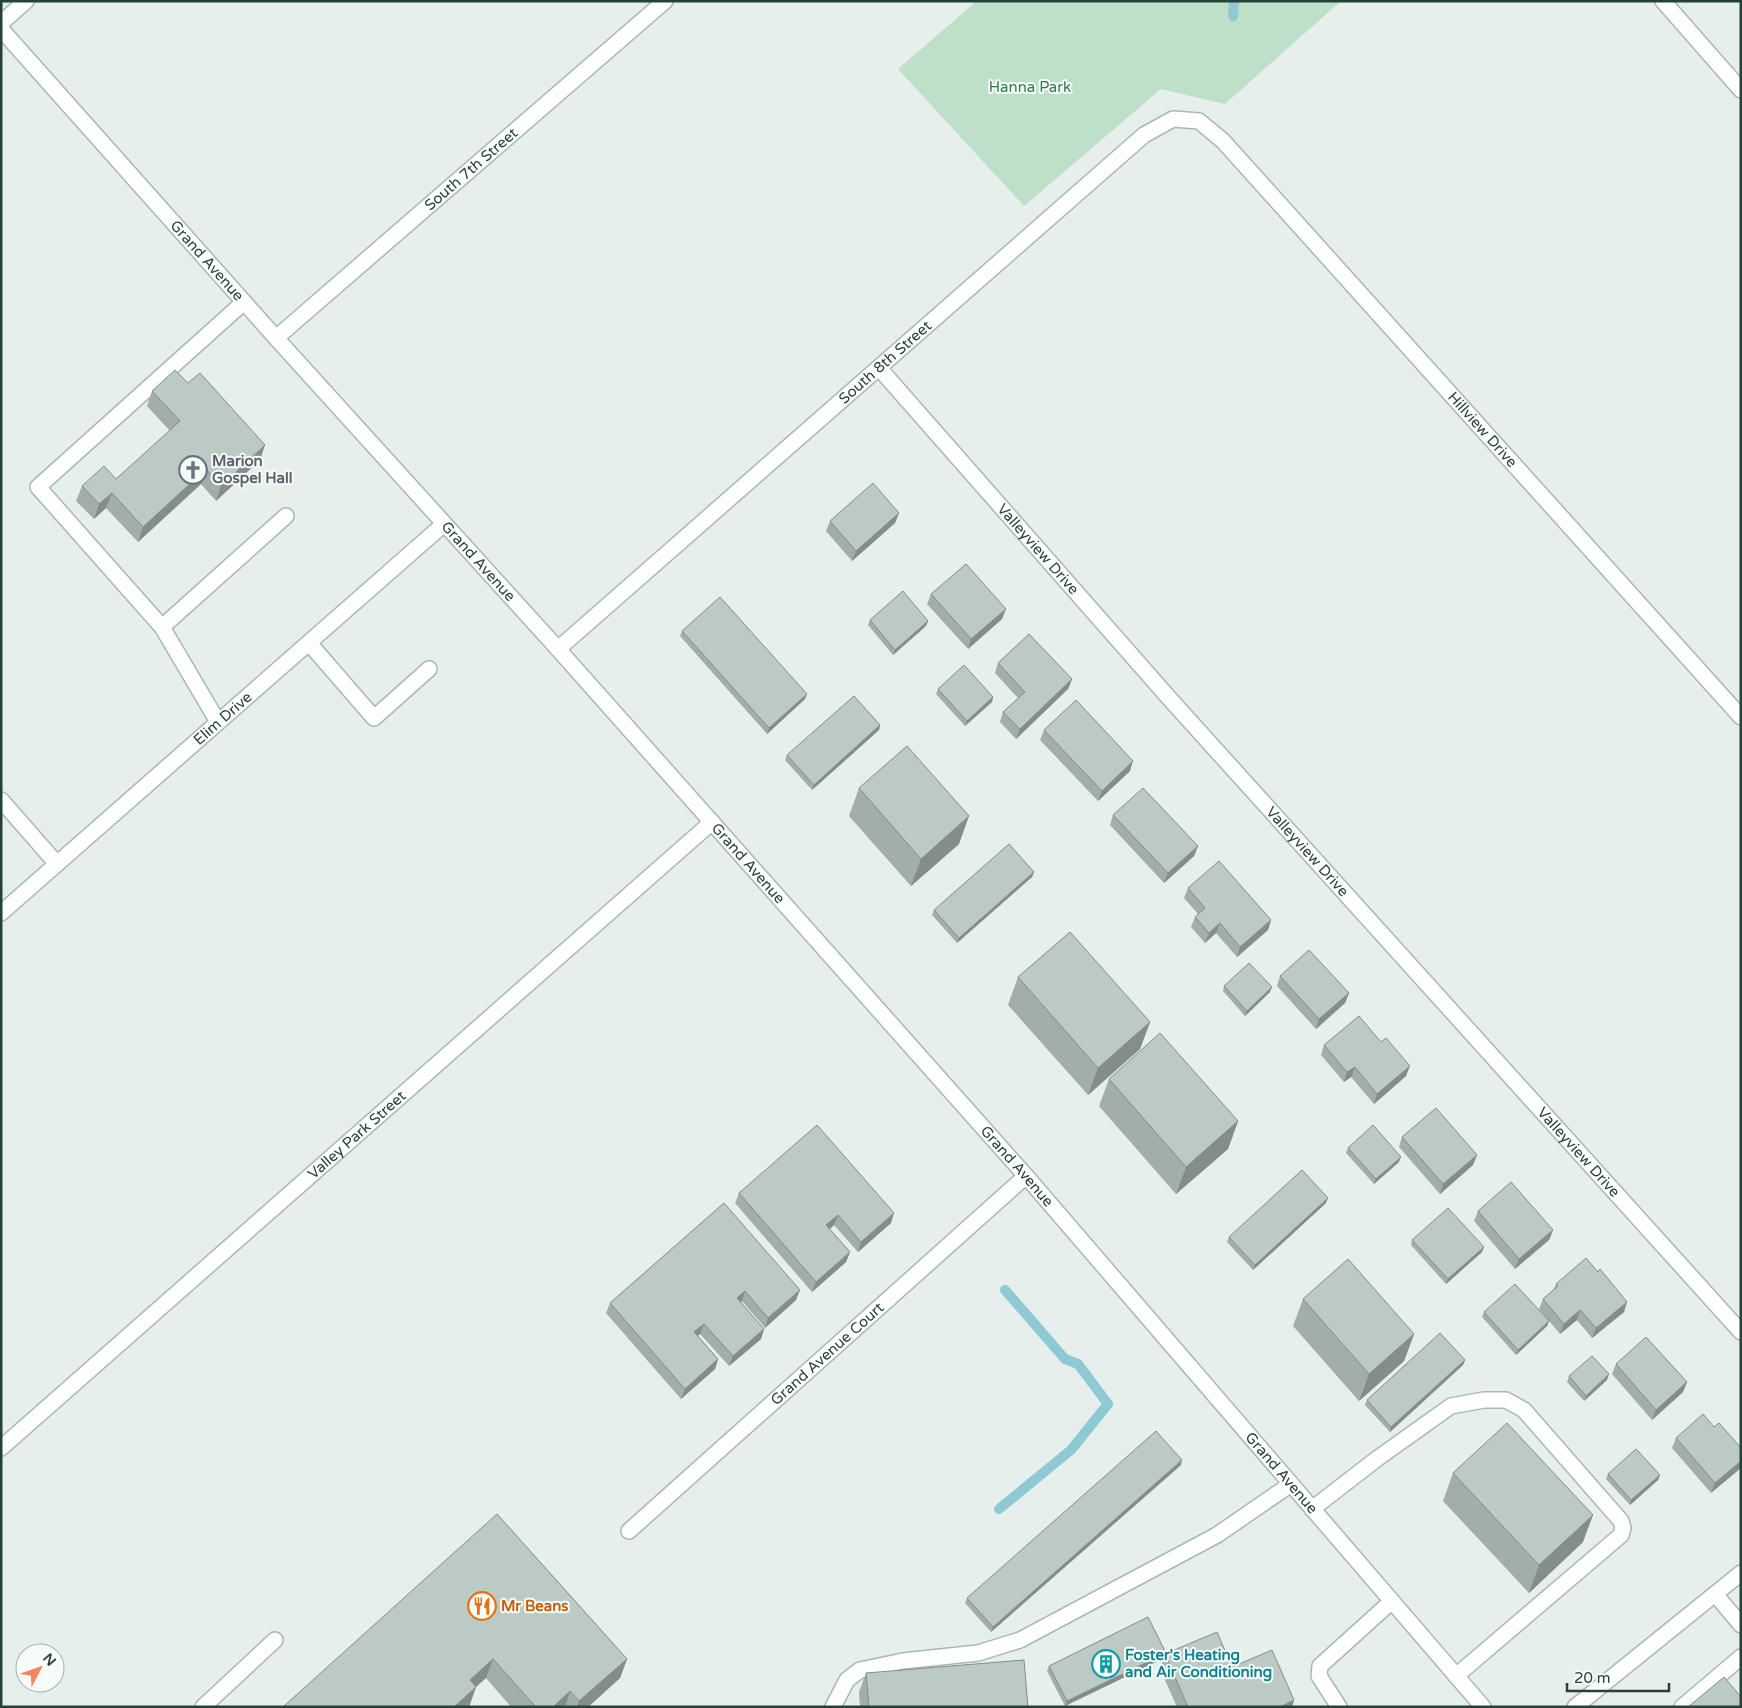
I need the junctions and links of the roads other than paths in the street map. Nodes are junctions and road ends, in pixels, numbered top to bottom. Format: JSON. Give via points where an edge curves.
{"nodes":[{"id":1,"x":26,"y":1,"type":"edge"},
{"id":2,"x":665,"y":1,"type":"edge"},
{"id":3,"x":1663,"y":1,"type":"edge"},
{"id":4,"x":1,"y":23,"type":"edge"},
{"id":5,"x":1,"y":30,"type":"edge"},
{"id":6,"x":1741,"y":90,"type":"edge"},
{"id":7,"x":1222,"y":142,"type":"joint"},
{"id":8,"x":244,"y":302,"type":"junction"},
{"id":9,"x":276,"y":338,"type":"junction"},
{"id":10,"x":879,"y":368,"type":"junction"},
{"id":11,"x":286,"y":516,"type":"dead end"},
{"id":12,"x":444,"y":524,"type":"junction"},
{"id":13,"x":162,"y":627,"type":"junction"},
{"id":14,"x":309,"y":643,"type":"junction"},
{"id":15,"x":558,"y":650,"type":"junction"},
{"id":16,"x":429,"y":669,"type":"dead end"},
{"id":17,"x":1741,"y":718,"type":"edge"},
{"id":18,"x":218,"y":722,"type":"junction"},
{"id":19,"x":1,"y":800,"type":"edge"},
{"id":20,"x":712,"y":822,"type":"junction"},
{"id":21,"x":58,"y":864,"type":"junction"},
{"id":22,"x":1,"y":913,"type":"edge"},
{"id":23,"x":1026,"y":1176,"type":"junction"},
{"id":24,"x":1741,"y":1332,"type":"edge"},
{"id":25,"x":1,"y":1448,"type":"edge"},
{"id":26,"x":1291,"y":1484,"type":"junction"},
{"id":27,"x":1312,"y":1509,"type":"junction"},
{"id":28,"x":629,"y":1530,"type":"dead end"},
{"id":29,"x":1741,"y":1573,"type":"edge"},
{"id":30,"x":1715,"y":1594,"type":"junction"},
{"id":31,"x":1392,"y":1601,"type":"junction"},
{"id":32,"x":1741,"y":1625,"type":"edge"},
{"id":33,"x":275,"y":1640,"type":"dead end"},
{"id":34,"x":1741,"y":1658,"type":"edge"},
{"id":35,"x":1456,"y":1676,"type":"junction"},
{"id":36,"x":203,"y":1707,"type":"edge"},
{"id":37,"x":833,"y":1707,"type":"edge"},
{"id":38,"x":1339,"y":1707,"type":"edge"},
{"id":39,"x":1482,"y":1707,"type":"edge"},
{"id":40,"x":1575,"y":1707,"type":"edge"},
{"id":41,"x":1682,"y":1707,"type":"edge"}],
"edges":[{"from":1,"to":4,"type":"street"},
{"from":2,"to":9,"type":"street","name":"South 7th Street"},
{"from":3,"to":6,"type":"street"},
{"from":5,"to":8,"type":"street","name":"Grand Avenue"},
{"from":7,"to":10,"type":"street","name":"South 8th Street","via":[[1199,121],[1173,119],[1144,135]]},
{"from":7,"to":17,"type":"street","name":"Hillview Drive"},
{"from":8,"to":9,"type":"street","name":"Grand Avenue"},
{"from":8,"to":13,"type":"street","via":[[38,487]]},
{"from":9,"to":12,"type":"street","name":"Grand Avenue"},
{"from":10,"to":15,"type":"street","name":"South 8th Street"},
{"from":10,"to":24,"type":"street","name":"Valleyview Drive","via":[[1176,705]]},
{"from":11,"to":13,"type":"street"},
{"from":12,"to":14,"type":"street","name":"Elim Drive"},
{"from":12,"to":15,"type":"street","name":"Grand Avenue"},
{"from":13,"to":18,"type":"street"},
{"from":14,"to":16,"type":"street","via":[[374,718]]},
{"from":14,"to":18,"type":"street","name":"Elim Drive"},
{"from":15,"to":20,"type":"street","name":"Grand Avenue"},
{"from":18,"to":21,"type":"street","name":"Elim Drive"},
{"from":19,"to":21,"type":"street"},
{"from":20,"to":23,"type":"street","name":"Grand Avenue"},
{"from":20,"to":25,"type":"street","name":"Valley Park Street"},
{"from":21,"to":22,"type":"street","name":"Elim Drive"},
{"from":23,"to":26,"type":"street","name":"Grand Avenue"},
{"from":23,"to":28,"type":"street","name":"Grand Avenue Court"},
{"from":26,"to":27,"type":"street","name":"Grand Avenue"},
{"from":26,"to":37,"type":"street","via":[[1217,1535],[1020,1640],[978,1653],[903,1661],[860,1670],[848,1680]]},
{"from":27,"to":31,"type":"street","name":"Grand Avenue"},
{"from":27,"to":35,"type":"street","via":[[1451,1406],[1506,1400],[1524,1410],[1621,1521],[1621,1535]]},
{"from":29,"to":30,"type":"street"},
{"from":30,"to":32,"type":"street"},
{"from":30,"to":40,"type":"street"},
{"from":31,"to":35,"type":"street","name":"Grand Avenue"},
{"from":31,"to":38,"type":"street","via":[[1320,1666],[1319,1676]]},
{"from":33,"to":36,"type":"street"},
{"from":34,"to":41,"type":"street"},
{"from":35,"to":39,"type":"street","name":"Grand Avenue"}]}
